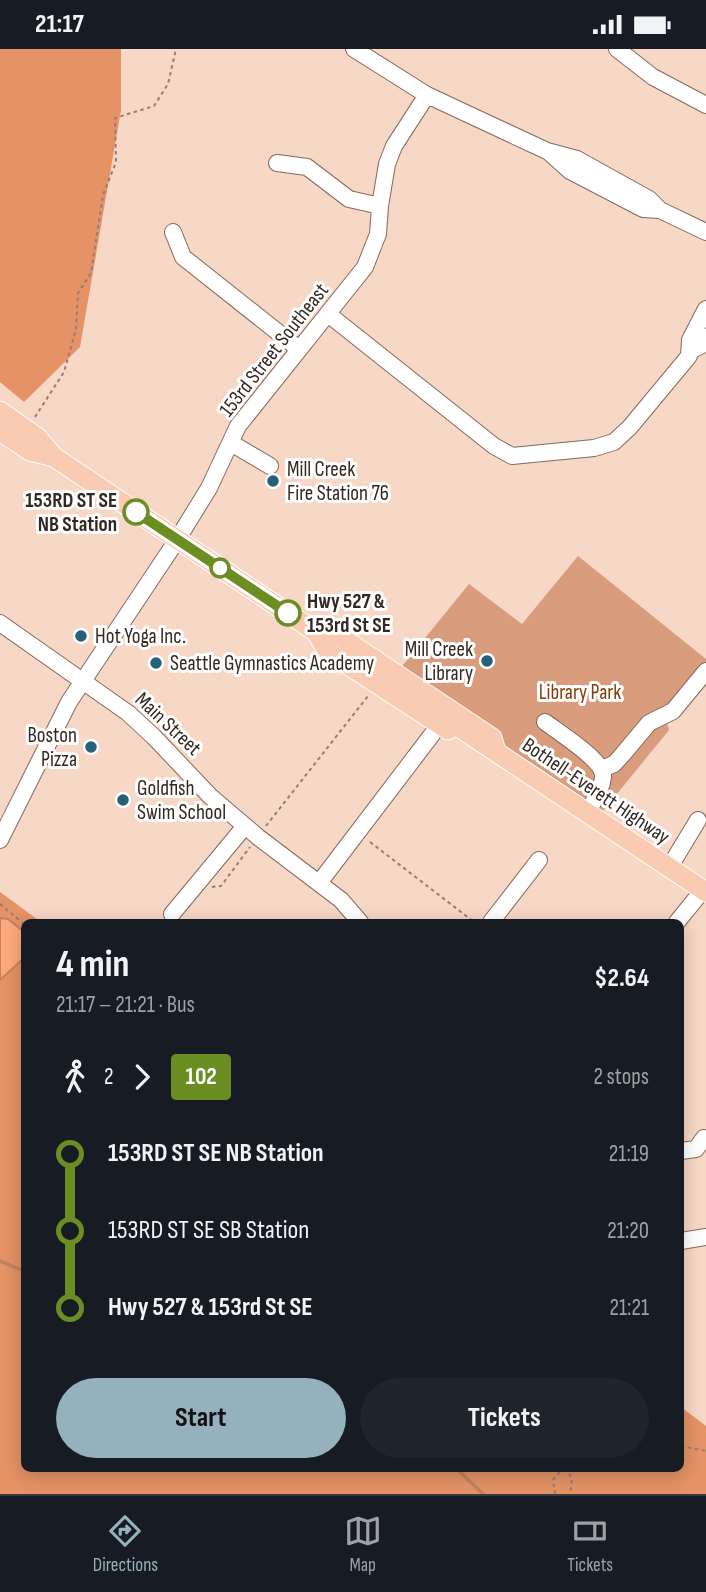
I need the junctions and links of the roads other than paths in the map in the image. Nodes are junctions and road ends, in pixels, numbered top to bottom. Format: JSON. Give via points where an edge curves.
{"nodes":[{"id":1,"x":354,"y":49,"type":"edge"},
{"id":2,"x":618,"y":49,"type":"edge"},
{"id":3,"x":428,"y":95,"type":"junction"},
{"id":4,"x":706,"y":105,"type":"edge"},
{"id":5,"x":277,"y":163,"type":"dead end"},
{"id":6,"x":380,"y":206,"type":"junction"},
{"id":7,"x":173,"y":232,"type":"dead end"},
{"id":8,"x":706,"y":232,"type":"edge"},
{"id":9,"x":705,"y":313,"type":"edge"},
{"id":10,"x":328,"y":314,"type":"junction"},
{"id":11,"x":706,"y":337,"type":"edge"},
{"id":12,"x":299,"y":349,"type":"junction"},
{"id":13,"x":690,"y":351,"type":"junction"},
{"id":14,"x":0,"y":411,"type":"edge"},
{"id":15,"x":0,"y":431,"type":"edge"},
{"id":16,"x":230,"y":443,"type":"junction"},
{"id":17,"x":54,"y":457,"type":"junction"},
{"id":18,"x":270,"y":466,"type":"dead end"},
{"id":19,"x":177,"y":540,"type":"junction"},
{"id":20,"x":0,"y":623,"type":"edge"},
{"id":21,"x":316,"y":632,"type":"junction"},
{"id":22,"x":706,"y":671,"type":"edge"},
{"id":23,"x":82,"y":680,"type":"junction"},
{"id":24,"x":545,"y":722,"type":"dead end"},
{"id":25,"x":440,"y":724,"type":"junction"},
{"id":26,"x":495,"y":751,"type":"junction"},
{"id":27,"x":603,"y":769,"type":"junction"},
{"id":28,"x":587,"y":812,"type":"junction"},
{"id":29,"x":698,"y":820,"type":"dead end"},
{"id":30,"x":245,"y":826,"type":"junction"},
{"id":31,"x":0,"y":840,"type":"edge"},
{"id":32,"x":539,"y":860,"type":"dead end"},
{"id":33,"x":669,"y":868,"type":"junction"},
{"id":34,"x":319,"y":883,"type":"junction"},
{"id":35,"x":704,"y":891,"type":"edge"},
{"id":36,"x":172,"y":914,"type":"dead end"},
{"id":37,"x":357,"y":919,"type":"edge"},
{"id":38,"x":493,"y":919,"type":"edge"},
{"id":39,"x":680,"y":919,"type":"edge"},
{"id":40,"x":704,"y":1138,"type":"dead end"},
{"id":41,"x":684,"y":1151,"type":"edge"},
{"id":42,"x":706,"y":1237,"type":"edge"},
{"id":43,"x":684,"y":1241,"type":"edge"}],
"edges":[{"from":1,"to":3,"type":"street"},
{"from":2,"to":4,"type":"street","via":[[653,77]]},
{"from":3,"to":6,"type":"street","name":"153rd Street Southeast","via":[[394,146]]},
{"from":3,"to":8,"type":"street","via":[[547,151],[570,171],[643,209],[660,210]]},
{"from":5,"to":6,"type":"street","via":[[307,167],[349,199]]},
{"from":6,"to":10,"type":"street","name":"153rd Street Southeast","via":[[374,249]]},
{"from":7,"to":12,"type":"street","via":[[183,257]]},
{"from":9,"to":13,"type":"street","via":[[690,340]]},
{"from":10,"to":12,"type":"street","name":"153rd Street Southeast"},
{"from":10,"to":13,"type":"street","via":[[512,456],[614,442]]},
{"from":11,"to":13,"type":"street"},
{"from":12,"to":16,"type":"street","name":"153rd Street Southeast"},
{"from":14,"to":17,"type":"main road","name":"Bothell-Everett Highway","via":[[38,437]]},
{"from":15,"to":17,"type":"main road","name":"Bothell-Everett Highway","via":[[30,451]]},
{"from":16,"to":18,"type":"street"},
{"from":16,"to":19,"type":"street","name":"153rd Street Southeast"},
{"from":17,"to":19,"type":"main road","name":"Bothell-Everett Highway"},
{"from":19,"to":21,"type":"main road","name":"Bothell-Everett Highway"},
{"from":19,"to":23,"type":"street","name":"153rd Street Southeast"},
{"from":20,"to":23,"type":"street","name":"Main Street"},
{"from":21,"to":25,"type":"main road","name":"Bothell-Everett Highway","via":[[328,652]]},
{"from":21,"to":26,"type":"main road","name":"Bothell-Everett Highway","via":[[339,636],[492,739]]},
{"from":22,"to":27,"type":"street","via":[[673,711],[649,723],[614,764]]},
{"from":23,"to":30,"type":"street","name":"Main Street","via":[[155,737]]},
{"from":23,"to":31,"type":"street","name":"153rd Street Southeast"},
{"from":24,"to":27,"type":"street"},
{"from":25,"to":26,"type":"main road","name":"Bothell-Everett Highway","via":[[482,752]]},
{"from":25,"to":34,"type":"street"},
{"from":26,"to":28,"type":"main road","name":"Bothell-Everett Highway"},
{"from":27,"to":28,"type":"street"},
{"from":28,"to":33,"type":"main road","name":"Bothell-Everett Highway"},
{"from":29,"to":33,"type":"street"},
{"from":30,"to":34,"type":"street","name":"Main Street"},
{"from":30,"to":36,"type":"street"},
{"from":32,"to":38,"type":"street"},
{"from":33,"to":35,"type":"main road","name":"Bothell-Everett Highway"},
{"from":34,"to":37,"type":"street","name":"Main Street"},
{"from":35,"to":39,"type":"street"},
{"from":40,"to":41,"type":"street","via":[[696,1149]]},
{"from":42,"to":43,"type":"street"}]}
